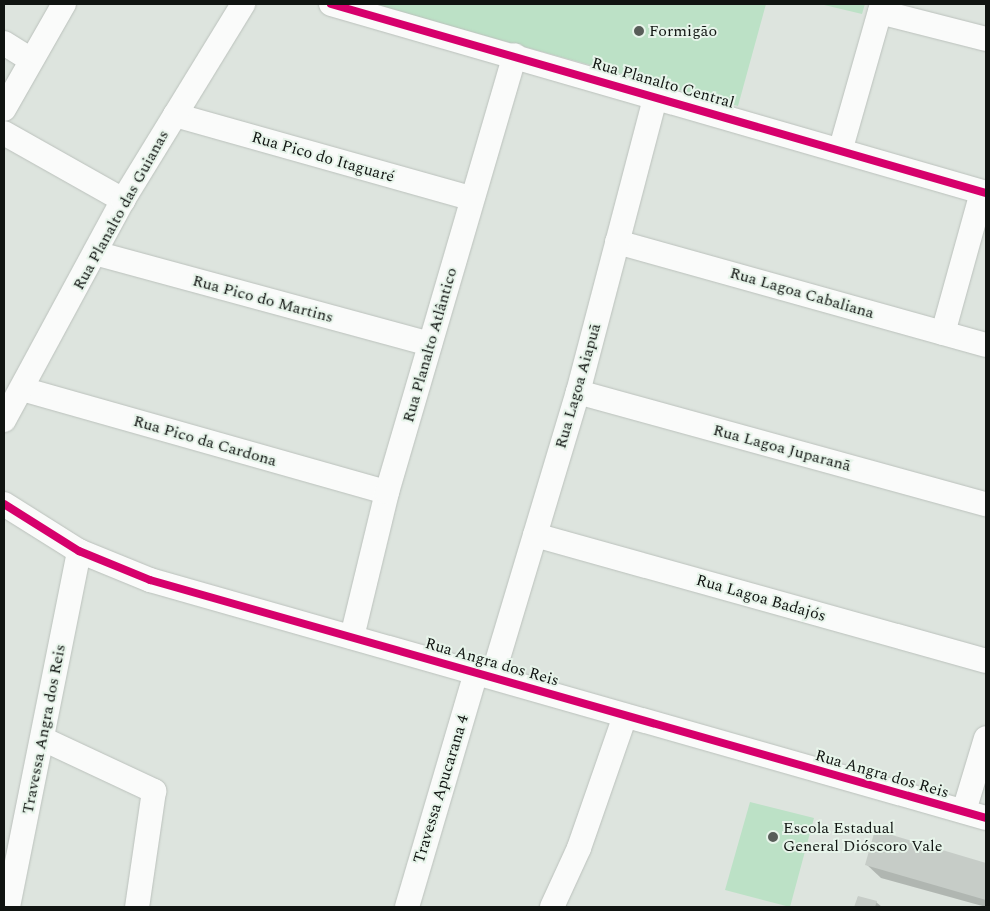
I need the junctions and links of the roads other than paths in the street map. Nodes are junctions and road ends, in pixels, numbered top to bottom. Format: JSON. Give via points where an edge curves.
{"nodes":[{"id":1,"x":64,"y":4,"type":"edge"},
{"id":2,"x":243,"y":4,"type":"edge"},
{"id":3,"x":331,"y":4,"type":"edge"},
{"id":4,"x":881,"y":8,"type":"edge"},
{"id":5,"x":986,"y":39,"type":"edge"},
{"id":6,"x":4,"y":43,"type":"edge"},
{"id":7,"x":515,"y":56,"type":"junction"},
{"id":8,"x":31,"y":60,"type":"junction"},
{"id":9,"x":656,"y":95,"type":"junction"},
{"id":10,"x":4,"y":109,"type":"edge"},
{"id":11,"x":175,"y":115,"type":"junction"},
{"id":12,"x":4,"y":133,"type":"edge"},
{"id":13,"x":842,"y":148,"type":"junction"},
{"id":14,"x":984,"y":192,"type":"edge"},
{"id":15,"x":471,"y":198,"type":"junction"},
{"id":16,"x":123,"y":200,"type":"junction"},
{"id":17,"x":617,"y":242,"type":"junction"},
{"id":18,"x":95,"y":253,"type":"junction"},
{"id":19,"x":942,"y":333,"type":"junction"},
{"id":20,"x":430,"y":344,"type":"junction"},
{"id":21,"x":986,"y":345,"type":"edge"},
{"id":22,"x":22,"y":389,"type":"junction"},
{"id":23,"x":578,"y":392,"type":"junction"},
{"id":24,"x":4,"y":420,"type":"edge"},
{"id":25,"x":387,"y":492,"type":"junction"},
{"id":26,"x":4,"y":504,"type":"edge"},
{"id":27,"x":986,"y":504,"type":"edge"},
{"id":28,"x":535,"y":535,"type":"junction"},
{"id":29,"x":80,"y":551,"type":"junction"},
{"id":30,"x":352,"y":637,"type":"junction"},
{"id":31,"x":986,"y":661,"type":"edge"},
{"id":32,"x":485,"y":674,"type":"junction"},
{"id":33,"x":625,"y":716,"type":"junction"},
{"id":34,"x":986,"y":738,"type":"edge"},
{"id":35,"x":43,"y":739,"type":"junction"},
{"id":36,"x":964,"y":811,"type":"junction"},
{"id":37,"x":986,"y":818,"type":"edge"},
{"id":38,"x":8,"y":907,"type":"edge"},
{"id":39,"x":137,"y":907,"type":"edge"},
{"id":40,"x":407,"y":907,"type":"edge"},
{"id":41,"x":552,"y":907,"type":"edge"}],
"edges":[{"from":1,"to":8,"type":"street"},
{"from":2,"to":11,"type":"street","name":"Rua Planalto das Guianas"},
{"from":3,"to":7,"type":"street","name":"Rua Planalto Central"},
{"from":4,"to":5,"type":"street"},
{"from":4,"to":13,"type":"street"},
{"from":6,"to":8,"type":"street"},
{"from":7,"to":9,"type":"street","name":"Rua Planalto Central"},
{"from":7,"to":15,"type":"street","name":"Rua Planalto Atlântico"},
{"from":8,"to":10,"type":"street"},
{"from":9,"to":13,"type":"street","name":"Rua Planalto Central"},
{"from":9,"to":17,"type":"street","name":"Rua Lagoa Aiapuã"},
{"from":11,"to":15,"type":"street","name":"Rua Pico do Itaguaré"},
{"from":11,"to":16,"type":"street","name":"Rua Planalto das Guianas"},
{"from":12,"to":16,"type":"street"},
{"from":13,"to":14,"type":"street","name":"Rua Planalto Central"},
{"from":14,"to":19,"type":"street"},
{"from":15,"to":20,"type":"street","name":"Rua Planalto Atlântico"},
{"from":16,"to":18,"type":"street","name":"Rua Planalto das Guianas"},
{"from":17,"to":19,"type":"street","name":"Rua Lagoa Cabaliana"},
{"from":17,"to":23,"type":"street","name":"Rua Lagoa Aiapuã"},
{"from":18,"to":20,"type":"street","name":"Rua Pico do Martins"},
{"from":18,"to":22,"type":"street","name":"Rua Planalto das Guianas"},
{"from":19,"to":21,"type":"street","name":"Rua Lagoa Cabaliana"},
{"from":20,"to":25,"type":"street","name":"Rua Planalto Atlântico"},
{"from":22,"to":24,"type":"street","name":"Rua Planalto das Guianas"},
{"from":22,"to":25,"type":"street","name":"Rua Pico da Cardona"},
{"from":23,"to":27,"type":"street","name":"Rua Lagoa Juparanã"},
{"from":23,"to":28,"type":"street","name":"Rua Lagoa Aiapuã"},
{"from":25,"to":30,"type":"street","name":"Rua Planalto Atlântico"},
{"from":26,"to":29,"type":"street","name":"Rua Angra dos Reis"},
{"from":28,"to":31,"type":"street","name":"Rua Lagoa Badajós"},
{"from":28,"to":32,"type":"street","name":"Rua Lagoa Aiapuã"},
{"from":29,"to":30,"type":"street","name":"Rua Angra dos Reis","via":[[150,580]]},
{"from":29,"to":35,"type":"street","name":"Travessa Angra dos Reis"},
{"from":30,"to":32,"type":"street","name":"Rua Angra dos Reis"},
{"from":32,"to":33,"type":"street","name":"Rua Angra dos Reis"},
{"from":32,"to":40,"type":"street","name":"Travessa Apucarana 4"},
{"from":33,"to":36,"type":"street","name":"Rua Angra dos Reis"},
{"from":33,"to":41,"type":"street","via":[[579,848]]},
{"from":34,"to":36,"type":"street"},
{"from":35,"to":38,"type":"street","name":"Travessa Angra dos Reis"},
{"from":35,"to":39,"type":"street","via":[[146,783],[156,800]]},
{"from":36,"to":37,"type":"street","name":"Rua Angra dos Reis"}]}
